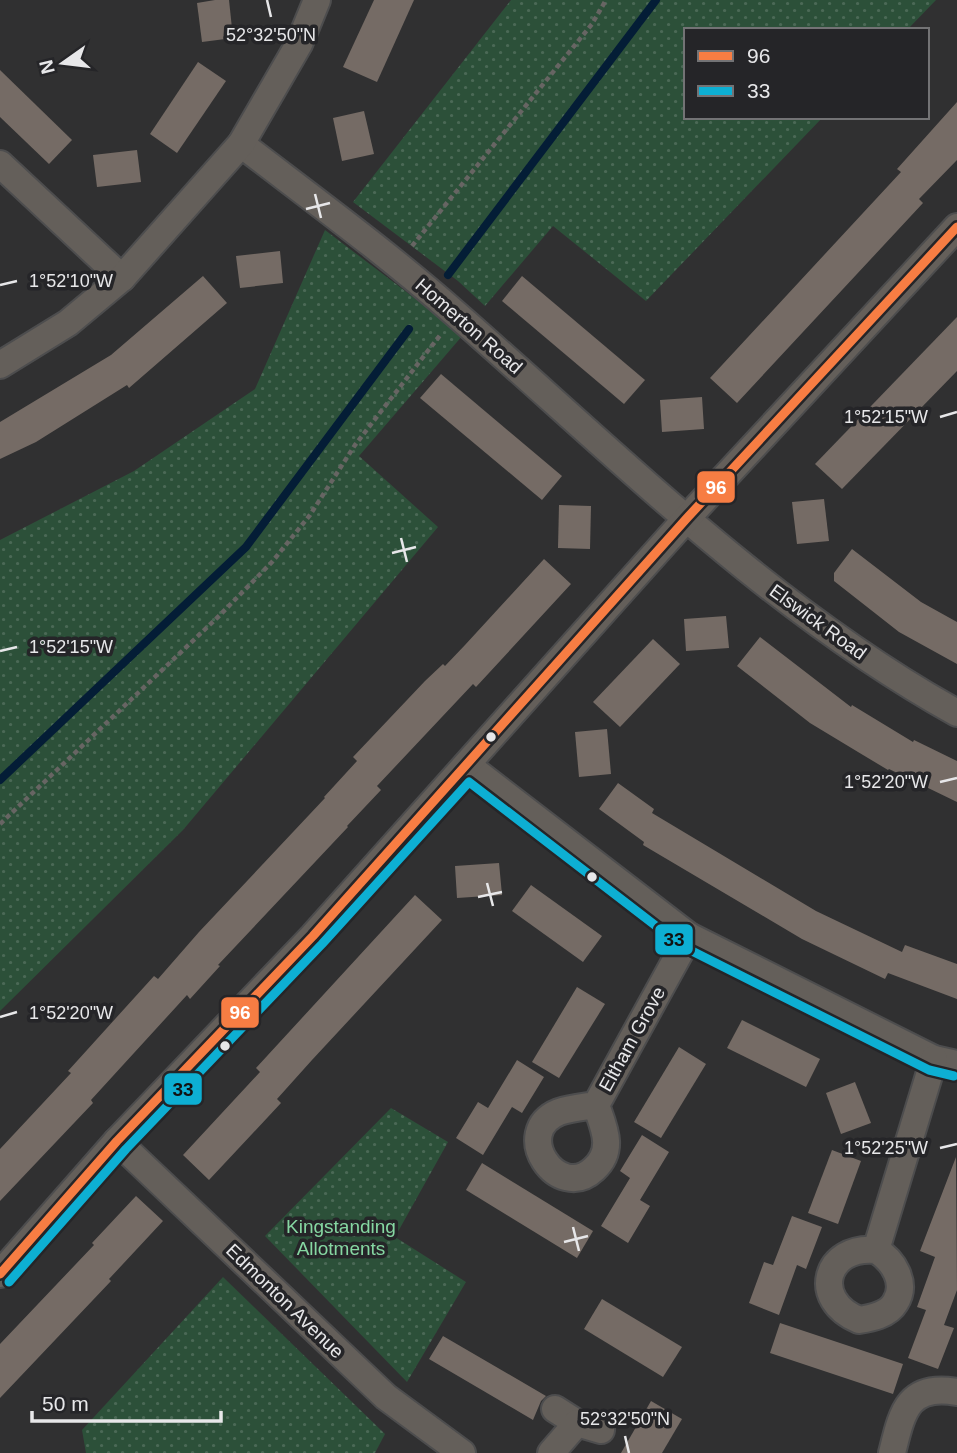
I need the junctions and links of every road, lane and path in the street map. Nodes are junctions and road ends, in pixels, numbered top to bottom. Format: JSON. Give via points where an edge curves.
{"nodes":[{"id":1,"x":317,"y":0,"type":"edge"},
{"id":2,"x":606,"y":0,"type":"edge"},
{"id":3,"x":241,"y":144,"type":"junction"},
{"id":4,"x":0,"y":164,"type":"edge"},
{"id":5,"x":957,"y":226,"type":"edge"},
{"id":6,"x":398,"y":264,"type":"junction"},
{"id":7,"x":122,"y":278,"type":"junction"},
{"id":8,"x":457,"y":314,"type":"junction"},
{"id":9,"x":0,"y":365,"type":"edge"},
{"id":10,"x":687,"y":518,"type":"junction"},
{"id":11,"x":957,"y":713,"type":"edge"},
{"id":12,"x":467,"y":765,"type":"junction"},
{"id":13,"x":0,"y":824,"type":"edge"},
{"id":14,"x":689,"y":936,"type":"junction"},
{"id":15,"x":946,"y":1062,"type":"edge"},
{"id":16,"x":596,"y":1105,"type":"dead end"},
{"id":17,"x":117,"y":1140,"type":"junction"},
{"id":18,"x":876,"y":1250,"type":"dead end"},
{"id":19,"x":0,"y":1274,"type":"edge"},
{"id":20,"x":957,"y":1392,"type":"edge"},
{"id":21,"x":555,"y":1409,"type":"dead end"},
{"id":22,"x":461,"y":1453,"type":"edge"},
{"id":23,"x":551,"y":1453,"type":"edge"},
{"id":24,"x":892,"y":1453,"type":"edge"}],
"edges":[{"from":1,"to":3,"type":"street","via":[[299,44]]},
{"from":2,"to":6,"type":"path","via":[[592,24]]},
{"from":3,"to":6,"type":"street","name":"Homerton Road"},
{"from":3,"to":7,"type":"street"},
{"from":4,"to":7,"type":"street"},
{"from":5,"to":10,"type":"street"},
{"from":6,"to":8,"type":"street","name":"Homerton Road"},
{"from":7,"to":9,"type":"street","via":[[68,323]]},
{"from":8,"to":10,"type":"street","name":"Homerton Road"},
{"from":8,"to":13,"type":"path","via":[[272,562]]},
{"from":10,"to":11,"type":"street","name":"Elswick Road","via":[[780,596],[899,681]]},
{"from":10,"to":12,"type":"street"},
{"from":12,"to":14,"type":"street"},
{"from":12,"to":17,"type":"street","via":[[313,936]]},
{"from":14,"to":15,"type":"street"},
{"from":14,"to":16,"type":"street","name":"Eltham Grove"},
{"from":15,"to":18,"type":"street"},
{"from":17,"to":19,"type":"street"},
{"from":17,"to":22,"type":"street","name":"Edmonton Avenue","via":[[386,1397]]},
{"from":20,"to":24,"type":"street","via":[[926,1392],[912,1399]]},
{"from":21,"to":23,"type":"street","via":[[589,1427]]}]}
